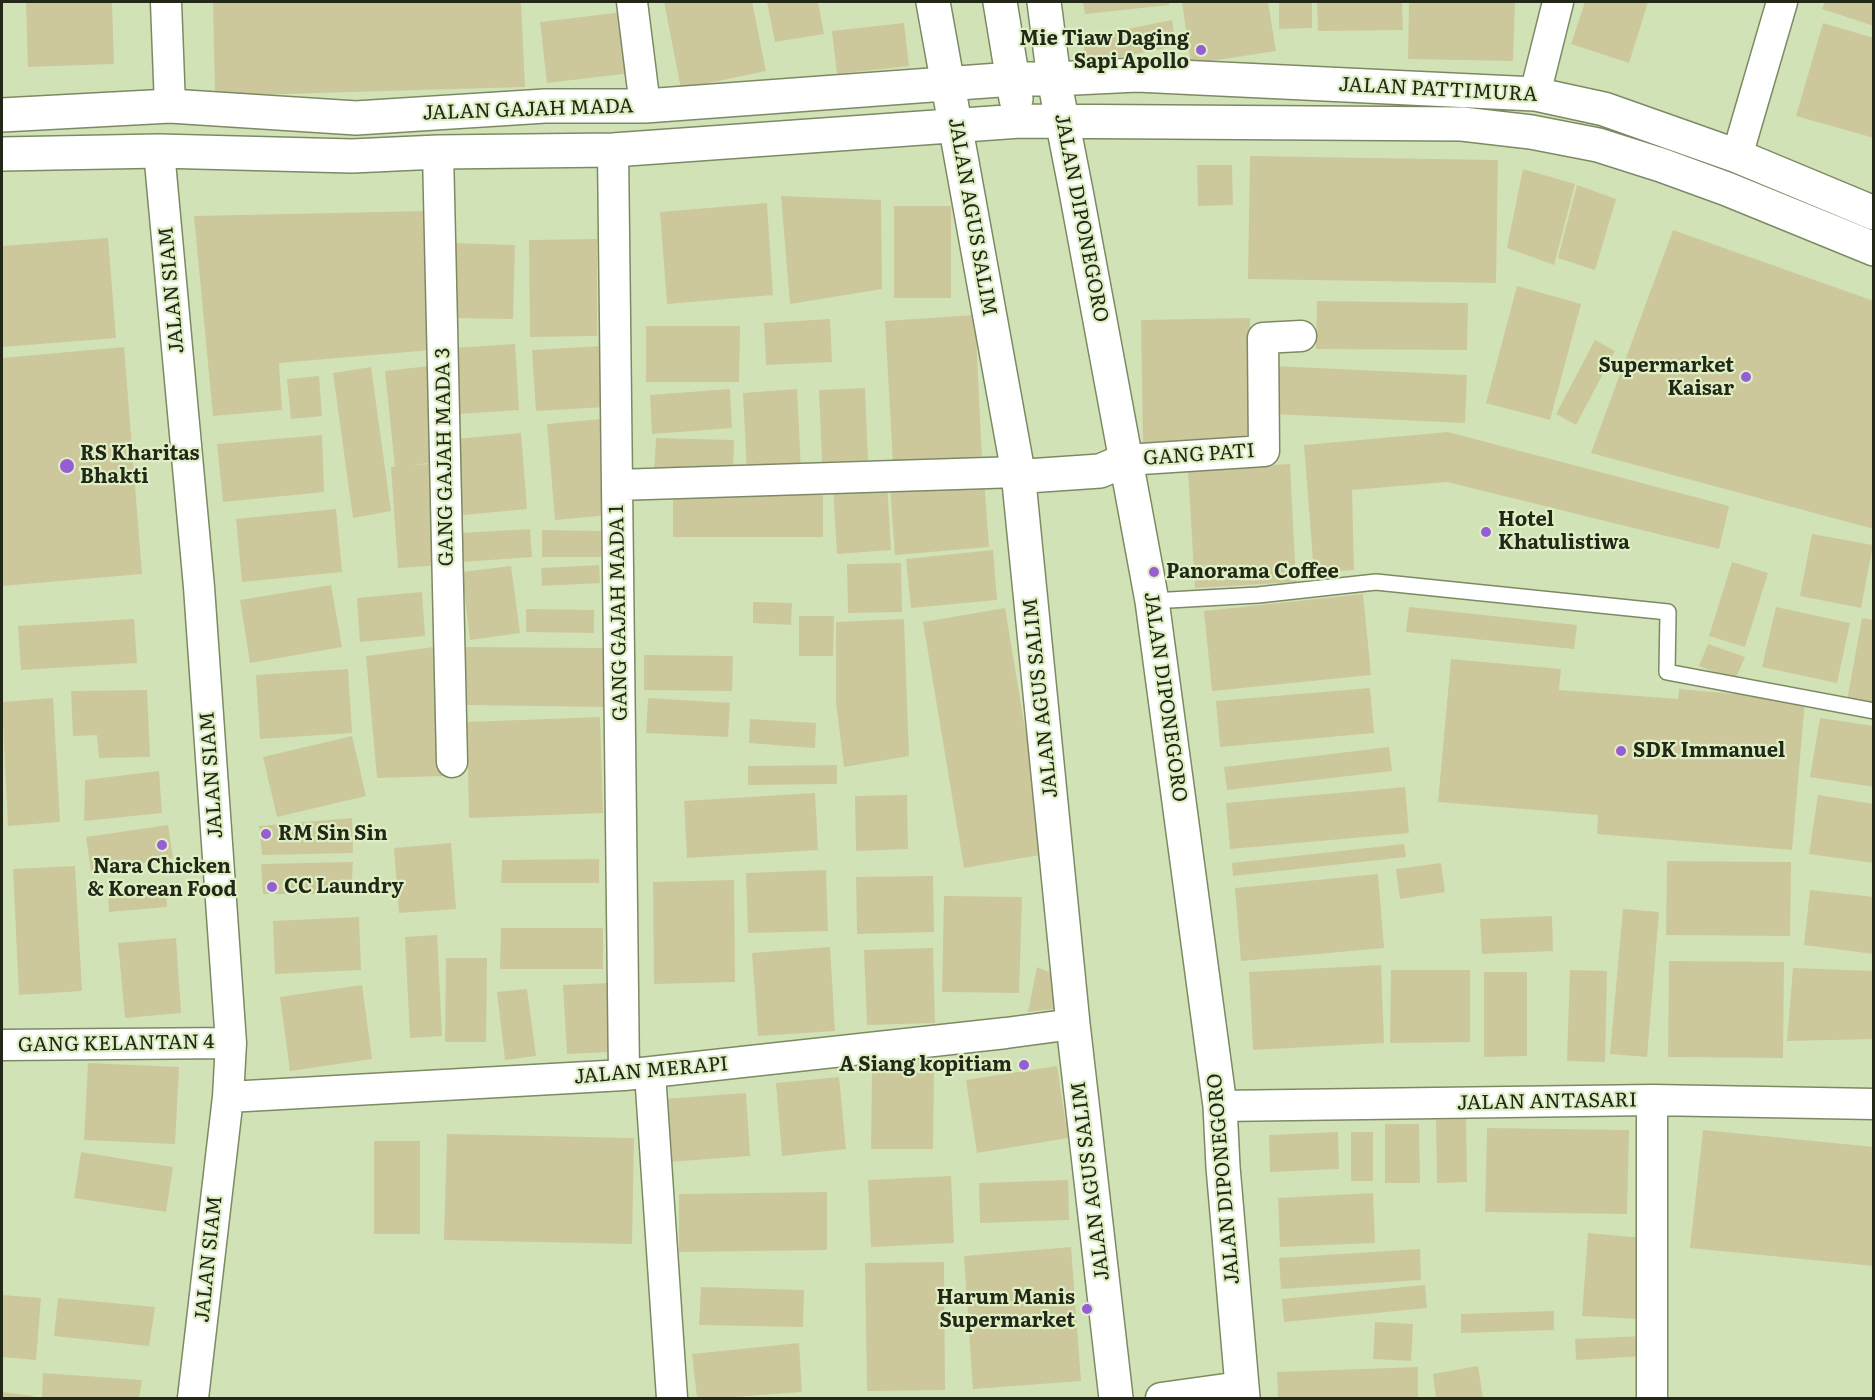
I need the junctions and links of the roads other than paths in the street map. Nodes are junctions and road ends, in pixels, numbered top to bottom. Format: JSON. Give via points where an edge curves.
{"nodes":[{"id":1,"x":166,"y":2,"type":"edge"},
{"id":2,"x":632,"y":2,"type":"edge"},
{"id":3,"x":933,"y":2,"type":"edge"},
{"id":4,"x":1000,"y":2,"type":"edge"},
{"id":5,"x":1044,"y":2,"type":"edge"},
{"id":6,"x":1558,"y":2,"type":"edge"},
{"id":7,"x":1782,"y":2,"type":"edge"},
{"id":8,"x":1013,"y":79,"type":"junction"},
{"id":9,"x":1053,"y":79,"type":"junction"},
{"id":10,"x":949,"y":82,"type":"junction"},
{"id":11,"x":1535,"y":94,"type":"junction"},
{"id":12,"x":170,"y":106,"type":"junction"},
{"id":13,"x":645,"y":106,"type":"junction"},
{"id":14,"x":2,"y":115,"type":"edge"},
{"id":15,"x":356,"y":118,"type":"junction"},
{"id":16,"x":1063,"y":120,"type":"junction"},
{"id":17,"x":1020,"y":121,"type":"junction"},
{"id":18,"x":955,"y":126,"type":"junction"},
{"id":19,"x":159,"y":150,"type":"junction"},
{"id":20,"x":613,"y":150,"type":"junction"},
{"id":21,"x":438,"y":152,"type":"junction"},
{"id":22,"x":2,"y":154,"type":"edge"},
{"id":23,"x":352,"y":156,"type":"junction"},
{"id":24,"x":1737,"y":156,"type":"junction"},
{"id":25,"x":1874,"y":213,"type":"edge"},
{"id":26,"x":1874,"y":249,"type":"edge"},
{"id":27,"x":1301,"y":336,"type":"dead end"},
{"id":28,"x":1113,"y":466,"type":"junction"},
{"id":29,"x":1023,"y":474,"type":"junction"},
{"id":30,"x":617,"y":485,"type":"junction"},
{"id":31,"x":1152,"y":602,"type":"junction"},
{"id":32,"x":1874,"y":711,"type":"edge"},
{"id":33,"x":452,"y":762,"type":"dead end"},
{"id":34,"x":1073,"y":1024,"type":"junction"},
{"id":35,"x":231,"y":1043,"type":"junction"},
{"id":36,"x":2,"y":1045,"type":"edge"},
{"id":37,"x":637,"y":1074,"type":"junction"},
{"id":38,"x":228,"y":1097,"type":"junction"},
{"id":39,"x":1652,"y":1100,"type":"junction"},
{"id":40,"x":1874,"y":1104,"type":"edge"},
{"id":41,"x":1220,"y":1106,"type":"junction"},
{"id":42,"x":1235,"y":1392,"type":"edge"},
{"id":43,"x":193,"y":1398,"type":"edge"},
{"id":44,"x":672,"y":1398,"type":"edge"},
{"id":45,"x":1116,"y":1398,"type":"edge"},
{"id":46,"x":1161,"y":1398,"type":"edge"},
{"id":47,"x":1652,"y":1398,"type":"edge"}],
"edges":[{"from":1,"to":12,"type":"street"},
{"from":2,"to":13,"type":"street"},
{"from":3,"to":10,"type":"street","name":"JALAN AGUS SALIM"},
{"from":4,"to":8,"type":"street"},
{"from":5,"to":9,"type":"street","name":"JALAN DIPONEGORO"},
{"from":6,"to":11,"type":"street"},
{"from":7,"to":24,"type":"street"},
{"from":8,"to":9,"type":"street","name":"JALAN GAJAH MADA"},
{"from":8,"to":10,"type":"street","name":"JALAN GAJAH MADA"},
{"from":8,"to":17,"type":"street"},
{"from":9,"to":11,"type":"street","name":"JALAN PATTIMURA","via":[[1137,75]]},
{"from":9,"to":16,"type":"street","name":"JALAN DIPONEGORO"},
{"from":10,"to":13,"type":"street","name":"JALAN GAJAH MADA"},
{"from":10,"to":18,"type":"street","name":"JALAN AGUS SALIM"},
{"from":11,"to":24,"type":"street","name":"JALAN PATTIMURA","via":[[1604,109]]},
{"from":12,"to":14,"type":"street","name":"JALAN GAJAH MADA"},
{"from":12,"to":15,"type":"street","name":"JALAN GAJAH MADA"},
{"from":13,"to":15,"type":"street","name":"JALAN GAJAH MADA","via":[[545,106]]},
{"from":15,"to":23,"type":"street"},
{"from":16,"to":17,"type":"street","name":"JALAN GAJAH MADA"},
{"from":16,"to":26,"type":"street","name":"JALAN GAJAH MADA","via":[[1462,124],[1532,132],[1598,145],[1661,165]]},
{"from":16,"to":28,"type":"street","name":"JALAN DIPONEGORO"},
{"from":17,"to":18,"type":"street","name":"JALAN GAJAH MADA"},
{"from":18,"to":20,"type":"street","name":"JALAN GAJAH MADA"},
{"from":18,"to":29,"type":"street","name":"JALAN AGUS SALIM"},
{"from":19,"to":22,"type":"street","name":"JALAN GAJAH MADA"},
{"from":19,"to":23,"type":"street","name":"JALAN GAJAH MADA"},
{"from":19,"to":35,"type":"street","name":"JALAN SIAM","via":[[199,587]]},
{"from":20,"to":21,"type":"street","name":"JALAN GAJAH MADA"},
{"from":20,"to":30,"type":"street","name":"GANG GAJAH MADA 1"},
{"from":21,"to":23,"type":"street","name":"JALAN GAJAH MADA"},
{"from":21,"to":33,"type":"street","name":"GANG GAJAH MADA 3"},
{"from":24,"to":25,"type":"street","name":"JALAN PATTIMURA"},
{"from":27,"to":28,"type":"street","name":"GANG PATI","via":[[1263,338],[1264,451]]},
{"from":28,"to":29,"type":"street"},
{"from":28,"to":31,"type":"street","name":"JALAN DIPONEGORO"},
{"from":29,"to":30,"type":"street"},
{"from":29,"to":34,"type":"street","name":"JALAN AGUS SALIM"},
{"from":30,"to":37,"type":"street","name":"GANG GAJAH MADA 1"},
{"from":31,"to":32,"type":"lane","via":[[1376,582],[1668,612],[1667,672]]},
{"from":31,"to":41,"type":"street","name":"JALAN DIPONEGORO"},
{"from":34,"to":37,"type":"street","name":"JALAN MERAPI"},
{"from":34,"to":45,"type":"street","name":"JALAN AGUS SALIM"},
{"from":35,"to":36,"type":"street","name":"GANG KELANTAN 4"},
{"from":35,"to":38,"type":"street","name":"JALAN SIAM"},
{"from":37,"to":38,"type":"street","name":"JALAN MERAPI"},
{"from":37,"to":44,"type":"street","name":"GANG GAJAH MADA 1"},
{"from":38,"to":43,"type":"street","name":"JALAN SIAM"},
{"from":39,"to":40,"type":"street","name":"JALAN ANTASARI"},
{"from":39,"to":41,"type":"street","name":"JALAN ANTASARI"},
{"from":39,"to":47,"type":"street"},
{"from":41,"to":42,"type":"street","name":"JALAN DIPONEGORO"},
{"from":42,"to":46,"type":"street"}]}
